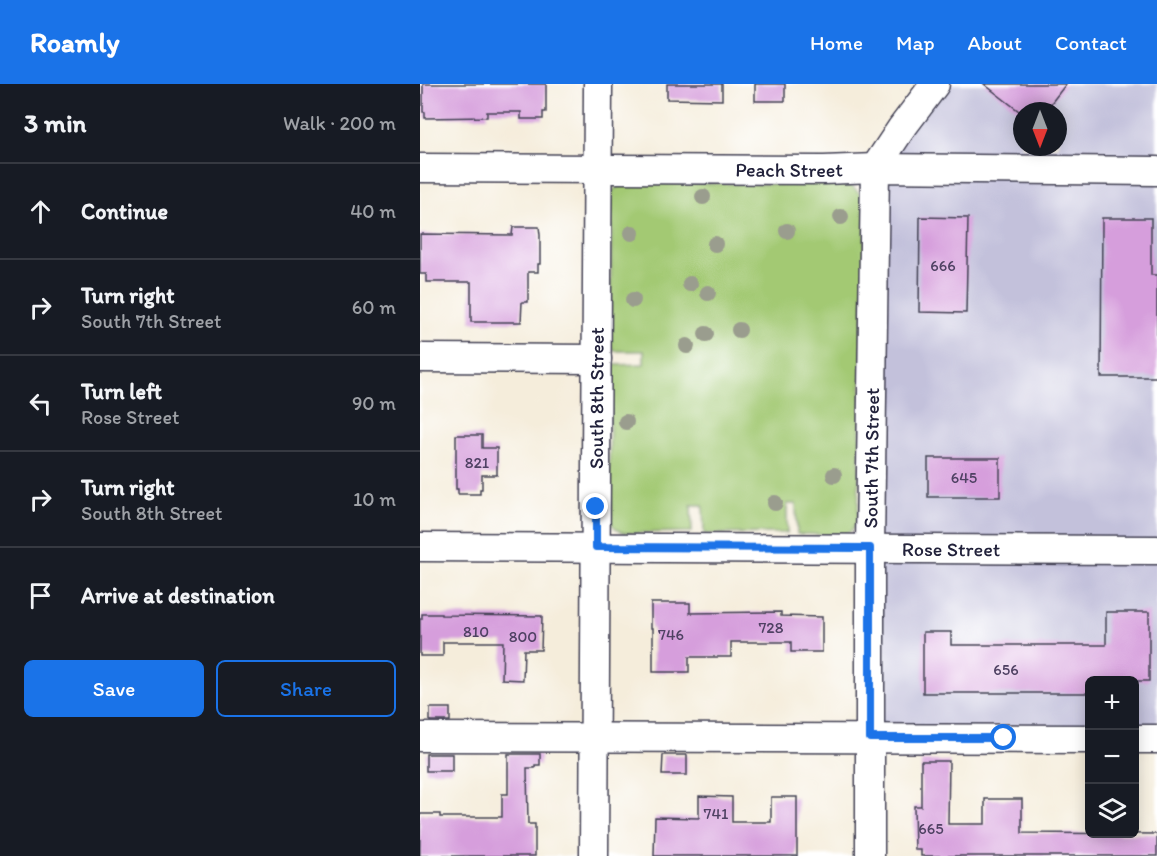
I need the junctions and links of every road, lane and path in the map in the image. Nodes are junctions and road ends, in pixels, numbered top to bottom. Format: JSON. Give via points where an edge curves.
{"nodes":[{"id":1,"x":598,"y":84,"type":"edge"},
{"id":2,"x":935,"y":84,"type":"edge"},
{"id":3,"x":420,"y":168,"type":"edge"},
{"id":4,"x":875,"y":168,"type":"junction"},
{"id":5,"x":597,"y":169,"type":"junction"},
{"id":6,"x":1157,"y":171,"type":"edge"},
{"id":7,"x":420,"y":358,"type":"edge"},
{"id":8,"x":597,"y":359,"type":"junction"},
{"id":9,"x":420,"y":547,"type":"edge"},
{"id":10,"x":596,"y":547,"type":"junction"},
{"id":11,"x":870,"y":548,"type":"junction"},
{"id":12,"x":1157,"y":550,"type":"edge"},
{"id":13,"x":420,"y":737,"type":"edge"},
{"id":14,"x":594,"y":737,"type":"junction"},
{"id":15,"x":870,"y":738,"type":"junction"},
{"id":16,"x":1085,"y":739,"type":"edge"},
{"id":17,"x":1139,"y":739,"type":"edge"},
{"id":18,"x":1157,"y":739,"type":"edge"},
{"id":19,"x":594,"y":856,"type":"edge"},
{"id":20,"x":870,"y":856,"type":"edge"}],
"edges":[{"from":1,"to":5,"type":"street","name":"South 8th Street"},
{"from":2,"to":4,"type":"street"},
{"from":3,"to":5,"type":"street","name":"Peach Street"},
{"from":4,"to":5,"type":"street","name":"Peach Street"},
{"from":4,"to":6,"type":"street","name":"Peach Street"},
{"from":4,"to":11,"type":"street","name":"South 7th Street"},
{"from":5,"to":8,"type":"street","name":"South 8th Street"},
{"from":7,"to":8,"type":"street"},
{"from":8,"to":10,"type":"street","name":"South 8th Street"},
{"from":9,"to":10,"type":"street","name":"Rose Street"},
{"from":10,"to":11,"type":"street","name":"Rose Street"},
{"from":10,"to":14,"type":"street","name":"South 8th Street"},
{"from":11,"to":12,"type":"street","name":"Rose Street"},
{"from":11,"to":15,"type":"street","name":"South 7th Street"},
{"from":13,"to":14,"type":"street"},
{"from":14,"to":15,"type":"street"},
{"from":14,"to":19,"type":"street","name":"South 8th Street"},
{"from":15,"to":16,"type":"street"},
{"from":15,"to":20,"type":"street","name":"South 7th Street"},
{"from":17,"to":18,"type":"street"}]}
